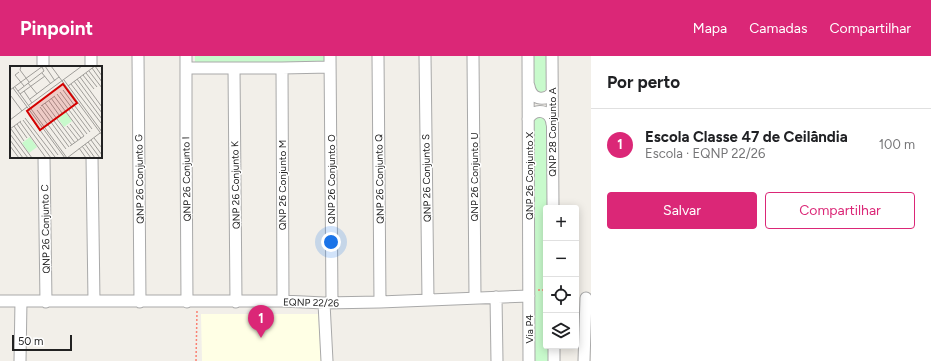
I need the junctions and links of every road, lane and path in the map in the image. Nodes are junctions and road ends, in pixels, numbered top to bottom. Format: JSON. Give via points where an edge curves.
{"nodes":[{"id":1,"x":138,"y":56,"type":"edge"},
{"id":2,"x":186,"y":56,"type":"edge"},
{"id":3,"x":378,"y":56,"type":"edge"},
{"id":4,"x":425,"y":56,"type":"edge"},
{"id":5,"x":473,"y":56,"type":"edge"},
{"id":6,"x":528,"y":56,"type":"edge"},
{"id":7,"x":552,"y":56,"type":"edge"},
{"id":8,"x":330,"y":62,"type":"edge"},
{"id":9,"x":186,"y":68,"type":"junction"},
{"id":10,"x":234,"y":68,"type":"junction"},
{"id":11,"x":282,"y":68,"type":"junction"},
{"id":12,"x":529,"y":86,"type":"junction"},
{"id":13,"x":552,"y":93,"type":"junction"},
{"id":14,"x":528,"y":119,"type":"junction"},
{"id":15,"x":552,"y":125,"type":"junction"},
{"id":16,"x":44,"y":158,"type":"edge"},
{"id":17,"x":92,"y":158,"type":"edge"},
{"id":18,"x":553,"y":205,"type":"edge"},
{"id":19,"x":529,"y":296,"type":"junction"},
{"id":20,"x":476,"y":297,"type":"junction"},
{"id":21,"x":496,"y":297,"type":"junction"},
{"id":22,"x":584,"y":298,"type":"edge"},
{"id":23,"x":428,"y":300,"type":"junction"},
{"id":24,"x":0,"y":301,"type":"edge"},
{"id":25,"x":94,"y":301,"type":"junction"},
{"id":26,"x":283,"y":301,"type":"junction"},
{"id":27,"x":20,"y":302,"type":"junction"},
{"id":28,"x":46,"y":302,"type":"junction"},
{"id":29,"x":140,"y":302,"type":"junction"},
{"id":30,"x":192,"y":302,"type":"junction"},
{"id":31,"x":236,"y":302,"type":"junction"},
{"id":32,"x":328,"y":302,"type":"junction"},
{"id":33,"x":380,"y":302,"type":"junction"},
{"id":34,"x":554,"y":349,"type":"edge"},
{"id":35,"x":20,"y":361,"type":"edge"},
{"id":36,"x":196,"y":361,"type":"edge"},
{"id":37,"x":327,"y":361,"type":"edge"},
{"id":38,"x":497,"y":361,"type":"edge"},
{"id":39,"x":529,"y":361,"type":"edge"},
{"id":40,"x":554,"y":361,"type":"edge"},
{"id":41,"x":584,"y":361,"type":"edge"}],
"edges":[{"from":1,"to":29,"type":"street","name":"QNP 26 Conjunto G"},
{"from":2,"to":9,"type":"street","name":"QNP 26 Conjunto I"},
{"from":3,"to":33,"type":"street","name":"QNP 26 Conjunto Q"},
{"from":4,"to":23,"type":"street","name":"QNP 26 Conjunto S"},
{"from":5,"to":20,"type":"street","name":"QNP 26 Conjunto U"},
{"from":6,"to":12,"type":"street","name":"QNP 26 Conjunto X"},
{"from":7,"to":13,"type":"street","name":"QNP 28 Conjunto A"},
{"from":8,"to":11,"type":"street"},
{"from":8,"to":32,"type":"street","name":"QNP 26 Conjunto O"},
{"from":9,"to":10,"type":"street"},
{"from":9,"to":30,"type":"street","name":"QNP 26 Conjunto I"},
{"from":10,"to":11,"type":"street"},
{"from":10,"to":31,"type":"street","name":"QNP 26 Conjunto K"},
{"from":11,"to":26,"type":"street","name":"QNP 26 Conjunto M"},
{"from":12,"to":13,"type":"street","via":[[532,95],[538,98],[544,98]]},
{"from":12,"to":14,"type":"street","name":"QNP 26 Conjunto X"},
{"from":13,"to":15,"type":"street","name":"QNP 28 Conjunto A"},
{"from":14,"to":15,"type":"street","via":[[533,113],[541,111],[550,117]]},
{"from":14,"to":19,"type":"street","name":"QNP 26 Conjunto X"},
{"from":15,"to":18,"type":"street","name":"QNP 28 Conjunto A"},
{"from":16,"to":28,"type":"street","name":"QNP 26 Conjunto C"},
{"from":17,"to":25,"type":"street"},
{"from":19,"to":21,"type":"street","name":"EQNP 22/26"},
{"from":19,"to":39,"type":"street","name":"Via P4"},
{"from":20,"to":21,"type":"street","name":"EQNP 22/26"},
{"from":20,"to":23,"type":"street","name":"EQNP 22/26"},
{"from":21,"to":38,"type":"street"},
{"from":22,"to":41,"type":"street"},
{"from":23,"to":33,"type":"street","name":"EQNP 22/26"},
{"from":24,"to":27,"type":"street","name":"EQNP 22/26"},
{"from":25,"to":28,"type":"street","name":"EQNP 22/26"},
{"from":25,"to":29,"type":"street","name":"EQNP 22/26"},
{"from":26,"to":31,"type":"street","name":"EQNP 22/26"},
{"from":26,"to":32,"type":"street","name":"EQNP 22/26"},
{"from":27,"to":28,"type":"street","name":"EQNP 22/26"},
{"from":27,"to":35,"type":"street"},
{"from":29,"to":30,"type":"street","name":"EQNP 22/26"},
{"from":30,"to":31,"type":"street","name":"EQNP 22/26"},
{"from":30,"to":36,"type":"path"},
{"from":32,"to":33,"type":"street","name":"EQNP 22/26"},
{"from":32,"to":37,"type":"street","name":"QNP 26 Conjunto O"},
{"from":34,"to":40,"type":"street"}]}
